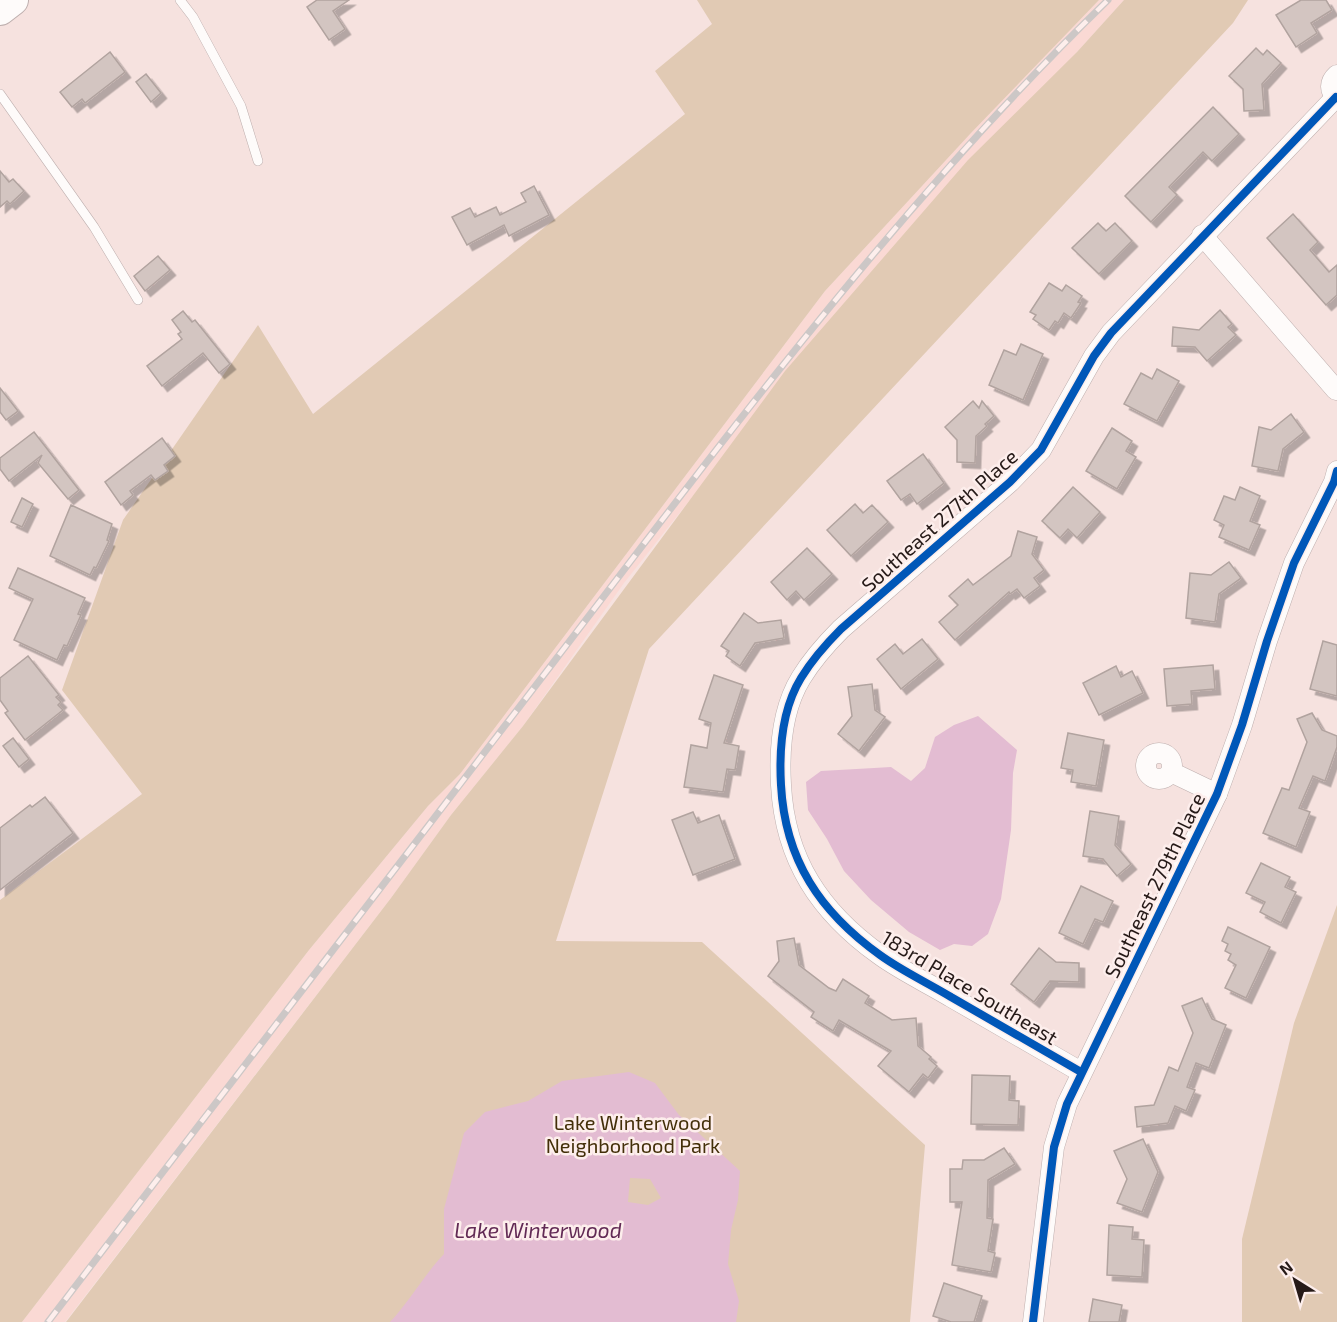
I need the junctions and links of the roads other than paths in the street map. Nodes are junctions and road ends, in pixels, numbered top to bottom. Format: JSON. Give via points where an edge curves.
{"nodes":[{"id":1,"x":13,"y":0,"type":"edge"},
{"id":2,"x":180,"y":0,"type":"edge"},
{"id":3,"x":0,"y":10,"type":"edge"},
{"id":4,"x":1337,"y":75,"type":"edge"},
{"id":5,"x":0,"y":94,"type":"edge"},
{"id":6,"x":1336,"y":98,"type":"edge"},
{"id":7,"x":258,"y":161,"type":"dead end"},
{"id":8,"x":1202,"y":235,"type":"junction"},
{"id":9,"x":138,"y":300,"type":"dead end"},
{"id":10,"x":1337,"y":390,"type":"edge"},
{"id":11,"x":1337,"y":395,"type":"edge"},
{"id":12,"x":1337,"y":471,"type":"edge"},
{"id":13,"x":783,"y":728,"type":"joint"},
{"id":14,"x":1171,"y":772,"type":"dead end"},
{"id":15,"x":1217,"y":794,"type":"junction"},
{"id":16,"x":1081,"y":1072,"type":"junction"},
{"id":17,"x":1033,"y":1322,"type":"edge"}],
"edges":[{"from":1,"to":3,"type":"main road"},
{"from":2,"to":7,"type":"lane","via":[[241,106]]},
{"from":4,"to":6,"type":"street","name":"Southeast 277th Place","via":[[1331,87]]},
{"from":5,"to":9,"type":"lane","via":[[94,227]]},
{"from":6,"to":8,"type":"street","name":"Southeast 277th Place"},
{"from":8,"to":10,"type":"street"},
{"from":8,"to":13,"type":"street","name":"Southeast 277th Place","via":[[1111,333],[1041,450],[818,653],[800,680]]},
{"from":10,"to":11,"type":"street"},
{"from":12,"to":15,"type":"street","name":"Southeast 279th Place","via":[[1294,563]]},
{"from":13,"to":16,"type":"street","name":"183rd Place Southeast","via":[[780,769],[786,829],[799,862],[832,915],[882,957]]},
{"from":14,"to":15,"type":"street"},
{"from":15,"to":16,"type":"street","name":"Southeast 279th Place"},
{"from":16,"to":17,"type":"street","name":"Southeast 279th Place","via":[[1054,1147]]}]}
